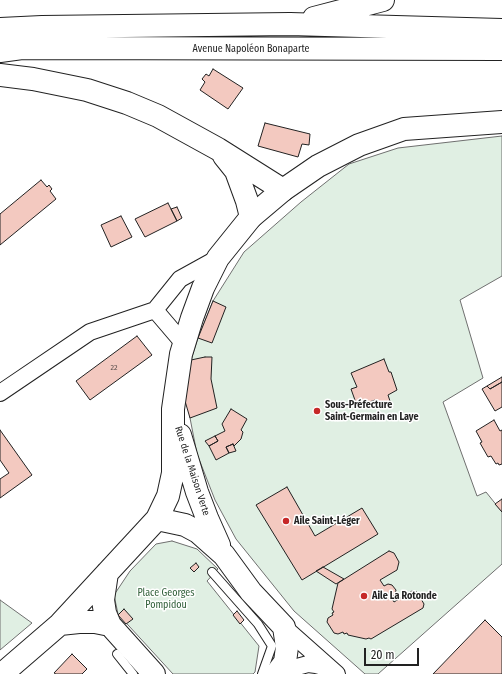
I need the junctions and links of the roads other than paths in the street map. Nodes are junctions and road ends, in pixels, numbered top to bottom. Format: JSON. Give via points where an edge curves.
{"nodes":[{"id":1,"x":383,"y":0,"type":"edge"},
{"id":2,"x":290,"y":24,"type":"junction"},
{"id":3,"x":0,"y":29,"type":"edge"},
{"id":4,"x":502,"y":30,"type":"edge"},
{"id":5,"x":502,"y":49,"type":"edge"},
{"id":6,"x":0,"y":51,"type":"edge"},
{"id":7,"x":0,"y":75,"type":"edge"},
{"id":8,"x":502,"y":122,"type":"edge"},
{"id":9,"x":218,"y":149,"type":"junction"},
{"id":10,"x":283,"y":190,"type":"junction"},
{"id":11,"x":251,"y":217,"type":"junction"},
{"id":12,"x":218,"y":258,"type":"junction"},
{"id":13,"x":155,"y":310,"type":"junction"},
{"id":14,"x":184,"y":344,"type":"junction"},
{"id":15,"x":0,"y":393,"type":"edge"},
{"id":16,"x":173,"y":409,"type":"junction"},
{"id":17,"x":157,"y":519,"type":"junction"},
{"id":18,"x":218,"y":563,"type":"junction"},
{"id":19,"x":108,"y":573,"type":"junction"},
{"id":20,"x":60,"y":624,"type":"junction"},
{"id":21,"x":110,"y":625,"type":"junction"},
{"id":22,"x":284,"y":627,"type":"junction"},
{"id":23,"x":117,"y":654,"type":"dead end"},
{"id":24,"x":336,"y":672,"type":"edge"},
{"id":25,"x":2,"y":674,"type":"edge"},
{"id":26,"x":134,"y":674,"type":"edge"},
{"id":27,"x":154,"y":674,"type":"edge"},
{"id":28,"x":262,"y":674,"type":"edge"},
{"id":29,"x":276,"y":674,"type":"edge"},
{"id":30,"x":285,"y":674,"type":"edge"}],
"edges":[{"from":1,"to":2,"type":"main road"},
{"from":2,"to":3,"type":"main road"},
{"from":2,"to":4,"type":"main road"},
{"from":5,"to":6,"type":"main road","name":"Avenue Napoléon Bonaparte","via":[[22,48]]},
{"from":7,"to":9,"type":"main road","via":[[87,90],[127,103],[158,116]]},
{"from":8,"to":10,"type":"main road","name":"Rue de la Maison Verte","via":[[404,129],[359,145],[318,166]]},
{"from":9,"to":10,"type":"main road"},
{"from":9,"to":11,"type":"main road","via":[[236,171]]},
{"from":10,"to":11,"type":"main road","name":"Rue de la Maison Verte"},
{"from":11,"to":12,"type":"main road","name":"Rue de la Maison Verte"},
{"from":12,"to":13,"type":"street","via":[[180,280]]},
{"from":12,"to":14,"type":"main road","name":"Rue de la Maison Verte","via":[[202,288]]},
{"from":13,"to":14,"type":"street"},
{"from":13,"to":15,"type":"street","via":[[90,332]]},
{"from":14,"to":16,"type":"main road","name":"Rue de la Maison Verte"},
{"from":16,"to":17,"type":"main road","name":"Rue de la Maison Verte","via":[[172,473],[168,496]]},
{"from":16,"to":18,"type":"main road","name":"Rue de la Maison Verte","via":[[207,518]]},
{"from":17,"to":18,"type":"main road","via":[[185,525],[198,532]]},
{"from":17,"to":19,"type":"main road"},
{"from":18,"to":22,"type":"main road","via":[[251,592]]},
{"from":18,"to":28,"type":"lane","via":[[272,646]]},
{"from":19,"to":20,"type":"main road"},
{"from":19,"to":21,"type":"main road","via":[[102,600]]},
{"from":20,"to":21,"type":"main road","via":[[95,622]]},
{"from":20,"to":25,"type":"main road"},
{"from":21,"to":27,"type":"main road"},
{"from":22,"to":24,"type":"street"},
{"from":22,"to":29,"type":"main road","via":[[287,647],[285,662]]},
{"from":23,"to":26,"type":"lane"},
{"from":24,"to":30,"type":"street","via":[[308,664]]}]}
